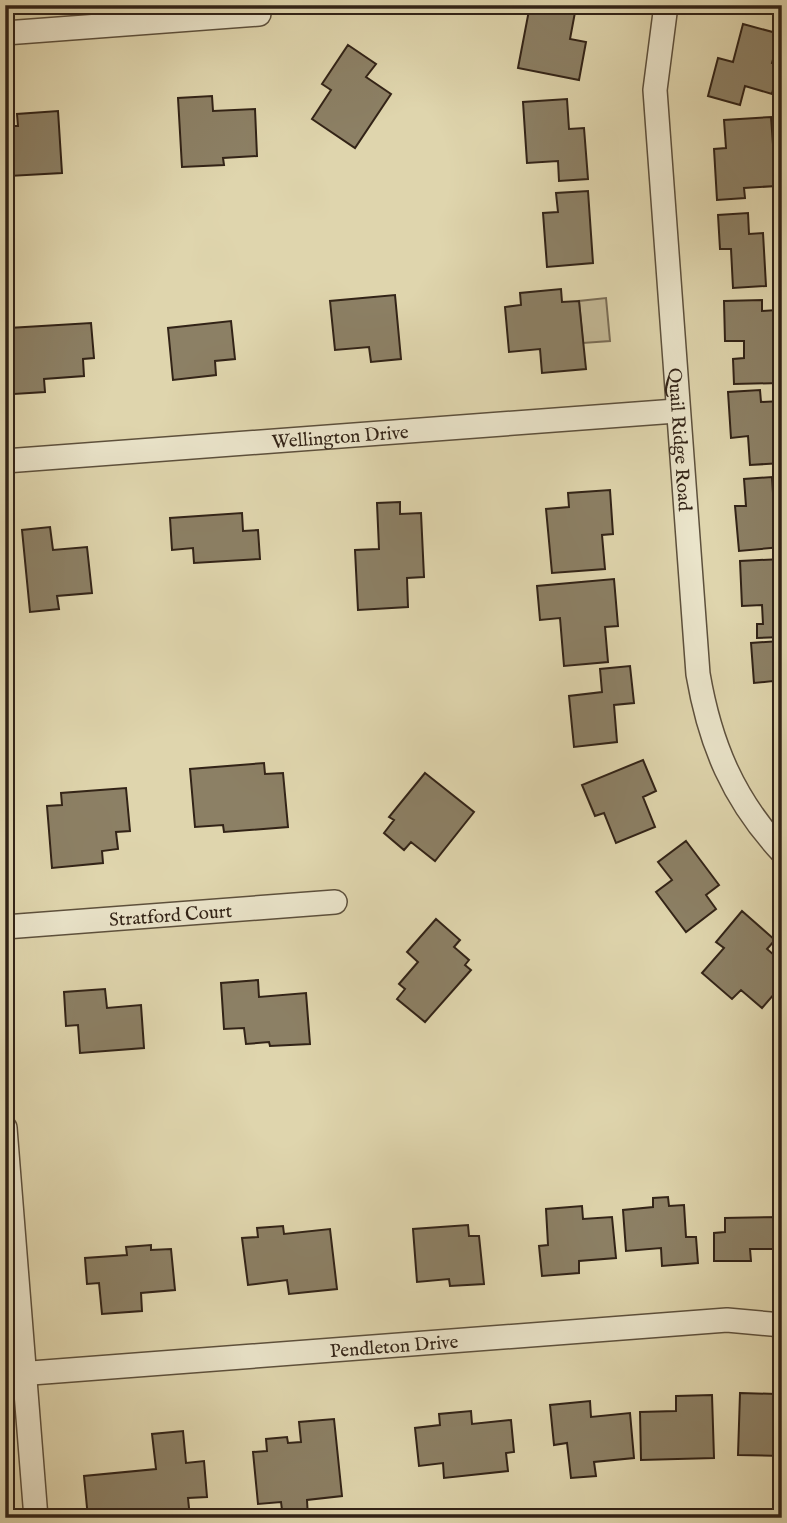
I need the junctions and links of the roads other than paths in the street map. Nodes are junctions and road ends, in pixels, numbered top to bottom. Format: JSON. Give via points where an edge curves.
{"nodes":[{"id":1,"x":666,"y":5,"type":"edge"},
{"id":2,"x":259,"y":14,"type":"dead end"},
{"id":3,"x":5,"y":33,"type":"edge"},
{"id":4,"x":676,"y":411,"type":"junction"},
{"id":5,"x":5,"y":461,"type":"edge"},
{"id":6,"x":782,"y":852,"type":"edge"},
{"id":7,"x":335,"y":902,"type":"dead end"},
{"id":8,"x":5,"y":927,"type":"edge"},
{"id":9,"x":5,"y":1128,"type":"edge"},
{"id":10,"x":782,"y":1325,"type":"edge"},
{"id":11,"x":15,"y":1375,"type":"edge"},
{"id":12,"x":36,"y":1518,"type":"edge"}],
"edges":[{"from":1,"to":4,"type":"street","name":"Quail Ridge Road","via":[[655,90]]},
{"from":2,"to":3,"type":"street"},
{"from":4,"to":5,"type":"street","name":"Wellington Drive"},
{"from":4,"to":6,"type":"street","name":"Quail Ridge Road","via":[[698,674],[706,720],[721,764],[745,806]]},
{"from":7,"to":8,"type":"street","name":"Stratford Court"},
{"from":9,"to":11,"type":"street"},
{"from":10,"to":11,"type":"street","name":"Pendleton Drive","via":[[727,1320]]},
{"from":11,"to":12,"type":"street"}]}
